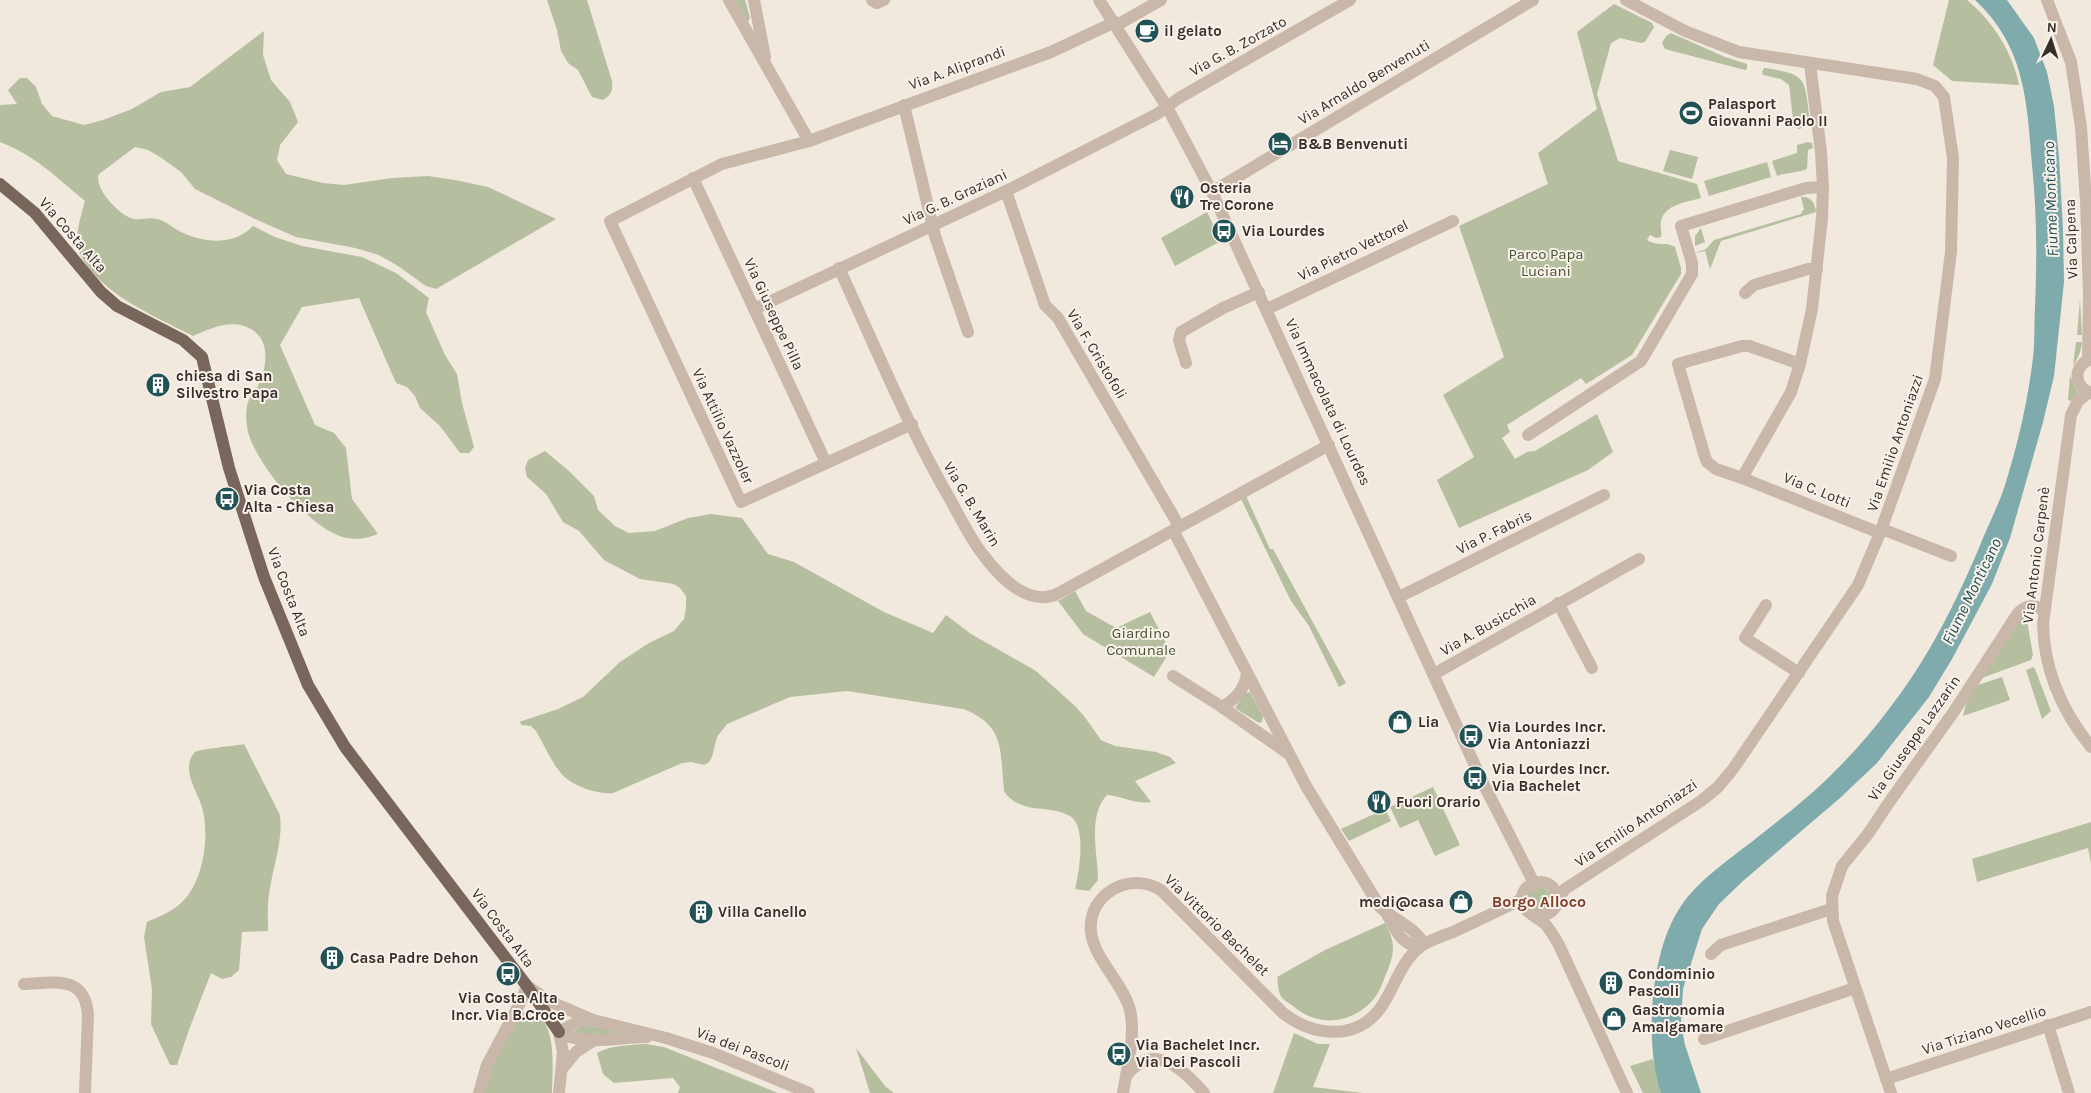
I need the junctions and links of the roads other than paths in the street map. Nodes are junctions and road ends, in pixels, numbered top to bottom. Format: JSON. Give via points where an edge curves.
{"nodes":[{"id":1,"x":729,"y":0,"type":"edge"},
{"id":2,"x":754,"y":0,"type":"edge"},
{"id":3,"x":872,"y":0,"type":"edge"},
{"id":4,"x":884,"y":0,"type":"edge"},
{"id":5,"x":1099,"y":0,"type":"edge"},
{"id":6,"x":1161,"y":0,"type":"edge"},
{"id":7,"x":1350,"y":0,"type":"edge"},
{"id":8,"x":1533,"y":0,"type":"edge"},
{"id":9,"x":1626,"y":0,"type":"edge"},
{"id":10,"x":2048,"y":2,"type":"edge"},
{"id":11,"x":1116,"y":24,"type":"junction"},
{"id":12,"x":1810,"y":64,"type":"junction"},
{"id":13,"x":766,"y":65,"type":"junction"},
{"id":14,"x":904,"y":105,"type":"junction"},
{"id":15,"x":1167,"y":106,"type":"junction"},
{"id":16,"x":809,"y":142,"type":"junction"},
{"id":17,"x":693,"y":178,"type":"junction"},
{"id":18,"x":0,"y":184,"type":"edge"},
{"id":19,"x":1823,"y":187,"type":"junction"},
{"id":20,"x":1006,"y":191,"type":"junction"},
{"id":21,"x":1212,"y":192,"type":"junction"},
{"id":22,"x":610,"y":221,"type":"joint"},
{"id":23,"x":1453,"y":221,"type":"dead end"},
{"id":24,"x":932,"y":226,"type":"junction"},
{"id":25,"x":839,"y":268,"type":"junction"},
{"id":26,"x":1817,"y":269,"type":"junction"},
{"id":27,"x":1259,"y":292,"type":"junction"},
{"id":28,"x":1745,"y":293,"type":"dead end"},
{"id":29,"x":2090,"y":299,"type":"edge"},
{"id":30,"x":754,"y":309,"type":"junction"},
{"id":31,"x":1267,"y":309,"type":"junction"},
{"id":32,"x":968,"y":332,"type":"dead end"},
{"id":33,"x":2089,"y":359,"type":"edge"},
{"id":34,"x":1186,"y":363,"type":"dead end"},
{"id":35,"x":1800,"y":364,"type":"junction"},
{"id":36,"x":2089,"y":393,"type":"edge"},
{"id":37,"x":912,"y":424,"type":"junction"},
{"id":38,"x":1528,"y":435,"type":"dead end"},
{"id":39,"x":1329,"y":445,"type":"junction"},
{"id":40,"x":826,"y":463,"type":"junction"},
{"id":41,"x":1742,"y":478,"type":"junction"},
{"id":42,"x":1604,"y":495,"type":"dead end"},
{"id":43,"x":1176,"y":528,"type":"junction"},
{"id":44,"x":1881,"y":531,"type":"junction"},
{"id":45,"x":1951,"y":556,"type":"dead end"},
{"id":46,"x":1639,"y":559,"type":"dead end"},
{"id":47,"x":1399,"y":597,"type":"junction"},
{"id":48,"x":1558,"y":603,"type":"junction"},
{"id":49,"x":1766,"y":605,"type":"dead end"},
{"id":50,"x":2044,"y":611,"type":"junction"},
{"id":51,"x":1592,"y":668,"type":"dead end"},
{"id":52,"x":1799,"y":673,"type":"junction"},
{"id":53,"x":1247,"y":674,"type":"junction"},
{"id":54,"x":1434,"y":674,"type":"junction"},
{"id":55,"x":1173,"y":676,"type":"dead end"},
{"id":56,"x":1222,"y":707,"type":"junction"},
{"id":57,"x":2091,"y":747,"type":"edge"},
{"id":58,"x":1290,"y":755,"type":"junction"},
{"id":59,"x":1531,"y":885,"type":"junction"},
{"id":60,"x":1558,"y":897,"type":"junction"},
{"id":61,"x":1523,"y":902,"type":"junction"},
{"id":62,"x":1831,"y":909,"type":"junction"},
{"id":63,"x":1387,"y":914,"type":"junction"},
{"id":64,"x":1534,"y":916,"type":"junction"},
{"id":65,"x":1410,"y":927,"type":"junction"},
{"id":66,"x":1450,"y":933,"type":"junction"},
{"id":67,"x":1554,"y":935,"type":"junction"},
{"id":68,"x":1401,"y":939,"type":"junction"},
{"id":69,"x":1421,"y":946,"type":"junction"},
{"id":70,"x":1711,"y":954,"type":"dead end"},
{"id":71,"x":1399,"y":972,"type":"junction"},
{"id":72,"x":24,"y":984,"type":"dead end"},
{"id":73,"x":527,"y":986,"type":"junction"},
{"id":74,"x":1855,"y":988,"type":"junction"},
{"id":75,"x":2091,"y":1012,"type":"edge"},
{"id":76,"x":593,"y":1020,"type":"junction"},
{"id":77,"x":2048,"y":1026,"type":"junction"},
{"id":78,"x":559,"y":1032,"type":"junction"},
{"id":79,"x":666,"y":1038,"type":"junction"},
{"id":80,"x":1704,"y":1039,"type":"dead end"},
{"id":81,"x":595,"y":1040,"type":"junction"},
{"id":82,"x":562,"y":1069,"type":"junction"},
{"id":83,"x":1126,"y":1076,"type":"junction"},
{"id":84,"x":1886,"y":1079,"type":"junction"},
{"id":85,"x":2069,"y":1092,"type":"edge"},
{"id":86,"x":85,"y":1093,"type":"edge"},
{"id":87,"x":479,"y":1093,"type":"edge"},
{"id":88,"x":559,"y":1093,"type":"edge"},
{"id":89,"x":808,"y":1093,"type":"edge"},
{"id":90,"x":1123,"y":1093,"type":"edge"},
{"id":91,"x":1204,"y":1093,"type":"edge"},
{"id":92,"x":1627,"y":1093,"type":"edge"},
{"id":93,"x":1891,"y":1093,"type":"edge"}],
"edges":[{"from":1,"to":13,"type":"street"},
{"from":2,"to":13,"type":"street"},
{"from":3,"to":4,"type":"street","via":[[878,4]]},
{"from":5,"to":11,"type":"street","name":"Via Immacolata di Lourdes"},
{"from":6,"to":11,"type":"street","name":"Via A. Aliprandi"},
{"from":7,"to":15,"type":"street","name":"Via G. B. Zorzato"},
{"from":8,"to":21,"type":"street","name":"Via Arnaldo Benvenuti"},
{"from":9,"to":12,"type":"street","name":"Via Emilio Antoniazzi","via":[[1724,48]]},
{"from":10,"to":29,"type":"street","name":"Via Calpena","via":[[2071,62],[2077,97]]},
{"from":11,"to":14,"type":"street","name":"Via A. Aliprandi","via":[[1051,52]]},
{"from":11,"to":15,"type":"street","name":"Via Immacolata di Lourdes"},
{"from":12,"to":19,"type":"street"},
{"from":12,"to":44,"type":"street","name":"Via Emilio Antoniazzi","via":[[1922,80],[1940,91],[1946,102],[1953,158],[1954,205],[1939,360],[1931,395]]},
{"from":13,"to":16,"type":"street"},
{"from":14,"to":16,"type":"street","name":"Via A. Aliprandi"},
{"from":14,"to":24,"type":"street"},
{"from":15,"to":20,"type":"street","name":"Via G. B. Graziani"},
{"from":15,"to":21,"type":"street","name":"Via Immacolata di Lourdes"},
{"from":16,"to":17,"type":"street","name":"Via A. Aliprandi","via":[[730,161]]},
{"from":17,"to":22,"type":"street","name":"Via A. Aliprandi"},
{"from":17,"to":30,"type":"street","name":"Via Giuseppe Pilla"},
{"from":18,"to":73,"type":"main road","name":"Via Costa Alta","via":[[35,213],[101,292],[117,306],[183,340],[202,357],[229,468],[264,577],[308,685],[345,747]]},
{"from":19,"to":26,"type":"street"},
{"from":19,"to":38,"type":"street","via":[[1806,188],[1681,226],[1692,274],[1641,361]]},
{"from":20,"to":24,"type":"street","name":"Via G. B. Graziani"},
{"from":20,"to":43,"type":"street","name":"Via F. Cristofoli","via":[[1045,305],[1058,318]]},
{"from":21,"to":27,"type":"street","name":"Via Immacolata di Lourdes"},
{"from":22,"to":40,"type":"street","name":"Via Attilio Vazzoler","via":[[741,502]]},
{"from":23,"to":31,"type":"street","name":"Via Pietro Vettorel"},
{"from":24,"to":25,"type":"street","name":"Via G. B. Graziani"},
{"from":24,"to":32,"type":"street"},
{"from":25,"to":30,"type":"street","name":"Via G. B. Graziani"},
{"from":25,"to":37,"type":"street","name":"Via G. B. Marin"},
{"from":26,"to":28,"type":"street","via":[[1754,285]]},
{"from":26,"to":35,"type":"street"},
{"from":27,"to":31,"type":"street","name":"Via Immacolata di Lourdes"},
{"from":27,"to":34,"type":"street","via":[[1181,332],[1179,340]]},
{"from":29,"to":33,"type":"street","name":"Via Calpena"},
{"from":30,"to":40,"type":"street","name":"Via Giuseppe Pilla"},
{"from":31,"to":39,"type":"street","name":"Via Immacolata di Lourdes"},
{"from":33,"to":36,"type":"street","via":[[2079,368],[2077,379]]},
{"from":35,"to":41,"type":"street","via":[[1791,392]]},
{"from":35,"to":41,"type":"street","name":"Via C. Lotti","via":[[1742,346],[1678,364],[1707,462],[1716,469]]},
{"from":36,"to":50,"type":"street","name":"Via Antonio Carpenè","via":[[2078,401],[2071,415]]},
{"from":37,"to":40,"type":"street","name":"Via Attilio Vazzoler"},
{"from":37,"to":43,"type":"street","name":"Via G. B. Marin","via":[[931,466],[983,556],[1023,593],[1040,598],[1055,595]]},
{"from":39,"to":43,"type":"street","name":"Via G. B. Marin"},
{"from":39,"to":47,"type":"street","name":"Via Immacolata di Lourdes"},
{"from":41,"to":44,"type":"street","name":"Via C. Lotti"},
{"from":42,"to":47,"type":"street","name":"Via P. Fabris"},
{"from":43,"to":53,"type":"street"},
{"from":44,"to":45,"type":"street","name":"Via C. Lotti"},
{"from":44,"to":52,"type":"street","name":"Via Emilio Antoniazzi","via":[[1852,596]]},
{"from":46,"to":48,"type":"street","name":"Via A. Busicchia"},
{"from":47,"to":54,"type":"street","name":"Via Immacolata di Lourdes"},
{"from":48,"to":51,"type":"street","name":"Via A. Busicchia"},
{"from":48,"to":54,"type":"street","name":"Via A. Busicchia"},
{"from":49,"to":52,"type":"street","via":[[1745,638]]},
{"from":50,"to":57,"type":"street","name":"Via Antonio Carpenè","via":[[2049,672],[2074,724]]},
{"from":50,"to":62,"type":"street","name":"Via Giuseppe Lazzarin","via":[[2026,606],[2018,613],[1955,710],[1842,866],[1834,886]]},
{"from":52,"to":60,"type":"street","name":"Via Emilio Antoniazzi","via":[[1734,769],[1718,787]]},
{"from":53,"to":56,"type":"street","via":[[1239,694]]},
{"from":53,"to":58,"type":"street"},
{"from":54,"to":59,"type":"street","name":"Via Immacolata di Lourdes"},
{"from":55,"to":56,"type":"street"},
{"from":56,"to":58,"type":"street"},
{"from":58,"to":63,"type":"street","via":[[1345,851]]},
{"from":59,"to":60,"type":"street","via":[[1546,883]]},
{"from":59,"to":61,"type":"street"},
{"from":60,"to":64,"type":"street","via":[[1544,916]]},
{"from":60,"to":67,"type":"street"},
{"from":61,"to":64,"type":"street","via":[[1526,910]]},
{"from":61,"to":66,"type":"street","name":"Via Vittorio Bachelet"},
{"from":62,"to":70,"type":"street","via":[[1721,945]]},
{"from":62,"to":74,"type":"street","name":"Via Giuseppe Lazzarin"},
{"from":63,"to":65,"type":"street"},
{"from":63,"to":68,"type":"street"},
{"from":64,"to":67,"type":"street"},
{"from":65,"to":66,"type":"street","via":[[1426,933]]},
{"from":65,"to":69,"type":"street","via":[[1419,935]]},
{"from":66,"to":69,"type":"street","name":"Via Vittorio Bachelet"},
{"from":67,"to":92,"type":"street"},
{"from":68,"to":69,"type":"street","via":[[1410,946]]},
{"from":68,"to":71,"type":"street"},
{"from":69,"to":71,"type":"street","name":"Via Vittorio Bachelet"},
{"from":71,"to":83,"type":"street","name":"Via Vittorio Bachelet","via":[[1378,1011],[1363,1023],[1342,1032],[1312,1030],[1283,1013],[1162,890],[1141,882],[1117,886],[1097,906],[1091,932],[1130,1009]]},
{"from":72,"to":86,"type":"street","via":[[66,983],[76,986],[83,994],[88,1015]]},
{"from":73,"to":76,"type":"street","name":"Via dei Pascoli","via":[[552,1002]]},
{"from":73,"to":78,"type":"main road","name":"Via Costa Alta"},
{"from":73,"to":87,"type":"street","via":[[487,1065]]},
{"from":74,"to":80,"type":"street"},
{"from":74,"to":84,"type":"street","name":"Via Giuseppe Lazzarin"},
{"from":75,"to":77,"type":"street","name":"Via Tiziano Vecellio"},
{"from":76,"to":78,"type":"street","via":[[577,1022]]},
{"from":76,"to":79,"type":"street","name":"Via dei Pascoli"},
{"from":77,"to":84,"type":"street","name":"Via Tiziano Vecellio"},
{"from":77,"to":85,"type":"street"},
{"from":78,"to":81,"type":"street","name":"Via dei Pascoli","via":[[576,1040]]},
{"from":78,"to":82,"type":"street"},
{"from":79,"to":81,"type":"street","name":"Via dei Pascoli"},
{"from":79,"to":89,"type":"street","name":"Via dei Pascoli","via":[[713,1053]]},
{"from":81,"to":82,"type":"street","name":"Via dei Pascoli","via":[[576,1052]]},
{"from":82,"to":88,"type":"street"},
{"from":83,"to":90,"type":"street"},
{"from":83,"to":91,"type":"street","via":[[1142,1062],[1160,1060],[1181,1069]]},
{"from":84,"to":93,"type":"street","name":"Via Giuseppe Lazzarin"}]}
